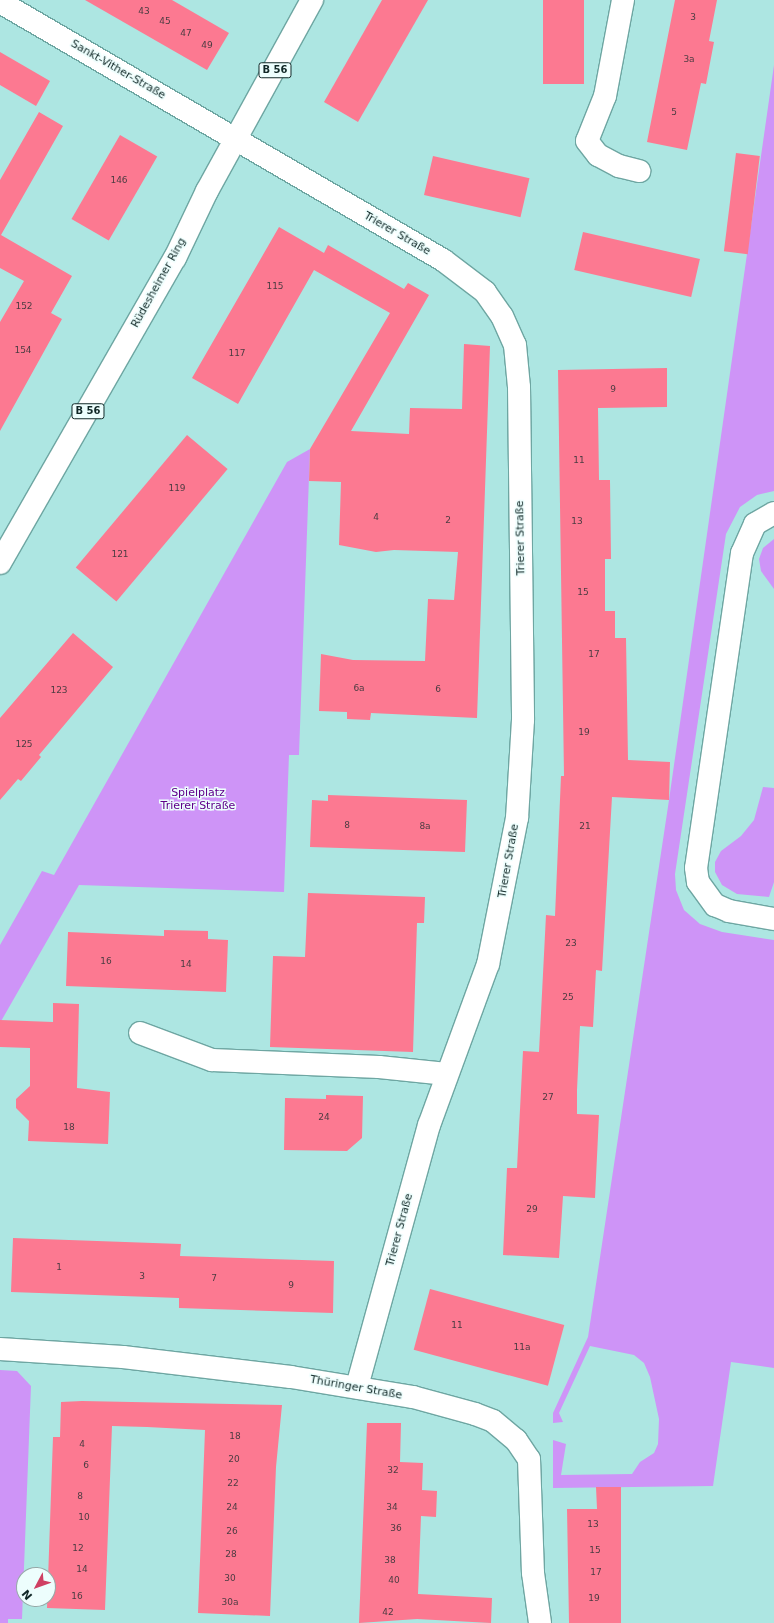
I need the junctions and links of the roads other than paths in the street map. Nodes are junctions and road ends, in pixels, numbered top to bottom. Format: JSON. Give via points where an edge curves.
{"nodes":[{"id":1,"x":312,"y":0,"type":"edge"},
{"id":2,"x":623,"y":0,"type":"edge"},
{"id":3,"x":0,"y":2,"type":"edge"},
{"id":4,"x":236,"y":139,"type":"junction"},
{"id":5,"x":639,"y":171,"type":"dead end"},
{"id":6,"x":774,"y":513,"type":"edge"},
{"id":7,"x":0,"y":563,"type":"edge"},
{"id":8,"x":774,"y":919,"type":"edge"},
{"id":9,"x":140,"y":1033,"type":"dead end"},
{"id":10,"x":447,"y":1074,"type":"junction"},
{"id":11,"x":0,"y":1349,"type":"edge"},
{"id":12,"x":357,"y":1387,"type":"junction"},
{"id":13,"x":540,"y":1623,"type":"edge"}],
"edges":[{"from":1,"to":4,"type":"street","name":"Rüdesheimer Ring","number":"B 56"},
{"from":2,"to":5,"type":"street","via":[[605,96],[587,141],[598,155],[619,166]]},
{"from":3,"to":4,"type":"street","name":"Sankt-Vither-Straße"},
{"from":4,"to":7,"type":"street","name":"Rüdesheimer Ring","number":"B 56","via":[[174,258]]},
{"from":4,"to":10,"type":"street","name":"Trierer Straße","via":[[461,272],[496,306],[515,345],[519,387],[523,720],[517,818],[488,964],[475,1007]]},
{"from":6,"to":8,"type":"street","via":[[756,524],[742,553],[696,868],[698,882],[715,905],[730,912]]},
{"from":9,"to":10,"type":"street","via":[[212,1060],[379,1067]]},
{"from":10,"to":12,"type":"street","name":"Trierer Straße","via":[[419,1157]]},
{"from":11,"to":12,"type":"street","name":"Thüringer Straße","via":[[130,1357]]},
{"from":12,"to":13,"type":"street","name":"Thüringer Straße","via":[[475,1414],[499,1426],[523,1449],[531,1471],[533,1573]]}]}
